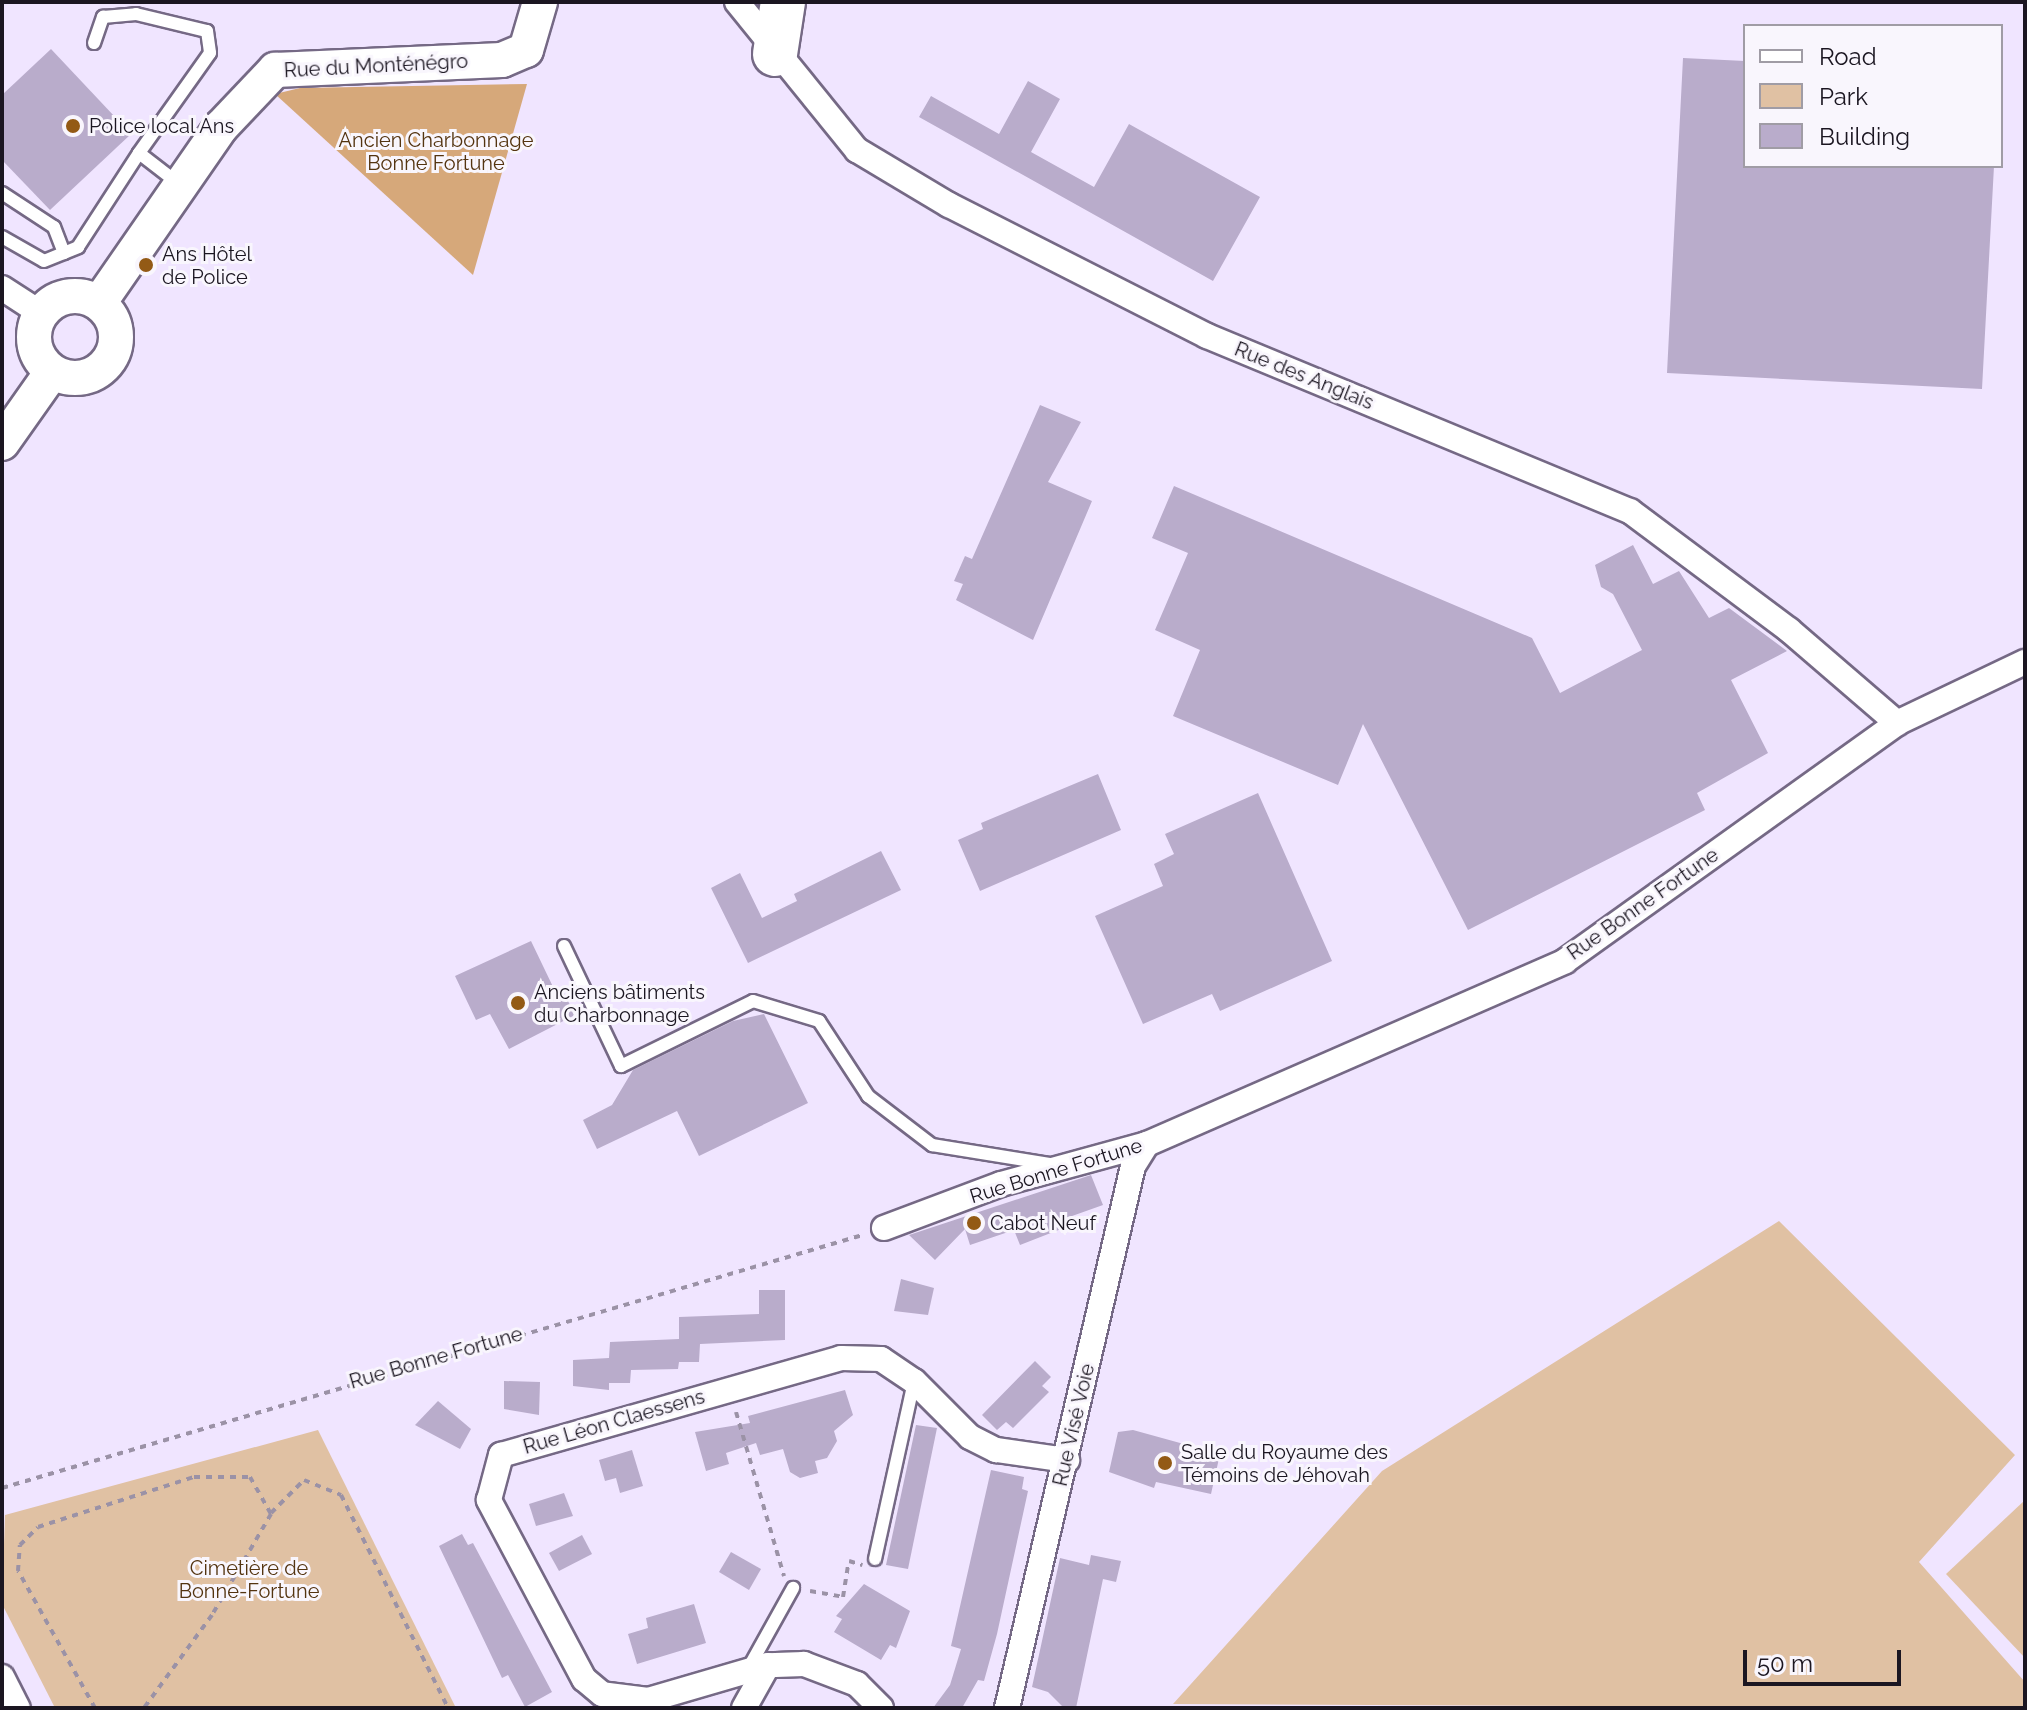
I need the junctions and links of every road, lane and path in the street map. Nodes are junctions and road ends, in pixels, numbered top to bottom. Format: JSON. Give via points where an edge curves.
{"nodes":[{"id":1,"x":540,"y":2,"type":"edge"},
{"id":2,"x":737,"y":2,"type":"edge"},
{"id":3,"x":783,"y":2,"type":"edge"},
{"id":4,"x":94,"y":43,"type":"dead end"},
{"id":5,"x":775,"y":54,"type":"junction"},
{"id":6,"x":139,"y":153,"type":"junction"},
{"id":7,"x":180,"y":185,"type":"junction"},
{"id":8,"x":2,"y":193,"type":"edge"},
{"id":9,"x":2,"y":237,"type":"edge"},
{"id":10,"x":64,"y":253,"type":"junction"},
{"id":11,"x":2,"y":288,"type":"edge"},
{"id":12,"x":99,"y":303,"type":"junction"},
{"id":13,"x":42,"y":314,"type":"junction"},
{"id":14,"x":52,"y":372,"type":"junction"},
{"id":15,"x":2,"y":443,"type":"edge"},
{"id":16,"x":2025,"y":662,"type":"edge"},
{"id":17,"x":1897,"y":723,"type":"junction"},
{"id":18,"x":564,"y":946,"type":"dead end"},
{"id":19,"x":1147,"y":1144,"type":"junction"},
{"id":20,"x":1064,"y":1165,"type":"junction"},
{"id":21,"x":884,"y":1228,"type":"joint"},
{"id":22,"x":914,"y":1381,"type":"junction"},
{"id":23,"x":729,"y":1389,"type":"junction"},
{"id":24,"x":1067,"y":1460,"type":"junction"},
{"id":25,"x":2,"y":1488,"type":"edge"},
{"id":26,"x":271,"y":1514,"type":"junction"},
{"id":27,"x":875,"y":1559,"type":"joint"},
{"id":28,"x":793,"y":1588,"type":"junction"},
{"id":29,"x":758,"y":1667,"type":"junction"},
{"id":30,"x":2,"y":1677,"type":"edge"},
{"id":31,"x":18,"y":1708,"type":"edge"},
{"id":32,"x":95,"y":1708,"type":"edge"},
{"id":33,"x":144,"y":1708,"type":"edge"},
{"id":34,"x":448,"y":1708,"type":"edge"},
{"id":35,"x":744,"y":1708,"type":"edge"},
{"id":36,"x":881,"y":1708,"type":"edge"},
{"id":37,"x":1007,"y":1708,"type":"edge"}],
"edges":[{"from":1,"to":7,"type":"street","name":"Rue du Monténégro","via":[[526,50],[502,60],[275,70],[221,127]]},
{"from":2,"to":5,"type":"street","name":"Rue des Anglais"},
{"from":3,"to":5,"type":"highway"},
{"from":4,"to":6,"type":"lane","via":[[103,17],[136,14],[207,31],[210,53]]},
{"from":5,"to":17,"type":"street","name":"Rue des Anglais","via":[[857,150],[949,205],[1207,336],[1630,511],[1789,630]]},
{"from":6,"to":7,"type":"lane"},
{"from":6,"to":10,"type":"lane","via":[[78,247]]},
{"from":7,"to":12,"type":"street","name":"Rue du Monténégro"},
{"from":8,"to":10,"type":"lane","via":[[54,227]]},
{"from":9,"to":10,"type":"lane","via":[[44,261]]},
{"from":11,"to":13,"type":"street"},
{"from":12,"to":13,"type":"street","via":[[72,296]]},
{"from":12,"to":14,"type":"street","via":[[116,330],[111,358],[80,378]]},
{"from":13,"to":14,"type":"street","via":[[34,344]]},
{"from":14,"to":15,"type":"street"},
{"from":16,"to":17,"type":"street","name":"Rue Bonne Fortune"},
{"from":17,"to":19,"type":"street","name":"Rue Bonne Fortune","via":[[1565,961]]},
{"from":18,"to":20,"type":"lane","via":[[621,1066],[753,1001],[819,1021],[868,1096],[932,1145]]},
{"from":19,"to":20,"type":"street","name":"Rue Bonne Fortune"},
{"from":19,"to":24,"type":"street","name":"Rue Visé Voie","via":[[1130,1179]]},
{"from":20,"to":21,"type":"street","name":"Rue Bonne Fortune"},
{"from":21,"to":25,"type":"path","name":"Rue Bonne Fortune"},
{"from":22,"to":23,"type":"street","name":"Rue Léon Claessens","via":[[881,1359],[841,1358]]},
{"from":22,"to":24,"type":"street","name":"Rue Léon Claessens","via":[[970,1437],[996,1450]]},
{"from":22,"to":27,"type":"lane"},
{"from":23,"to":28,"type":"path","via":[[786,1583]]},
{"from":23,"to":29,"type":"street","name":"Rue Léon Claessens","via":[[501,1455],[489,1500],[584,1679],[602,1694],[648,1700]]},
{"from":24,"to":37,"type":"street","name":"Rue Visé Voie"},
{"from":26,"to":32,"type":"path","via":[[250,1477],[194,1477],[38,1527],[20,1545],[18,1571]]},
{"from":26,"to":33,"type":"path","via":[[212,1615]]},
{"from":26,"to":34,"type":"path","via":[[304,1480],[341,1495]]},
{"from":27,"to":28,"type":"path","via":[[870,1567],[849,1561],[843,1597]]},
{"from":28,"to":29,"type":"lane"},
{"from":29,"to":35,"type":"street"},
{"from":29,"to":36,"type":"street","name":"Rue Léon Claessens","via":[[804,1664],[857,1684]]},
{"from":30,"to":31,"type":"street"}]}
